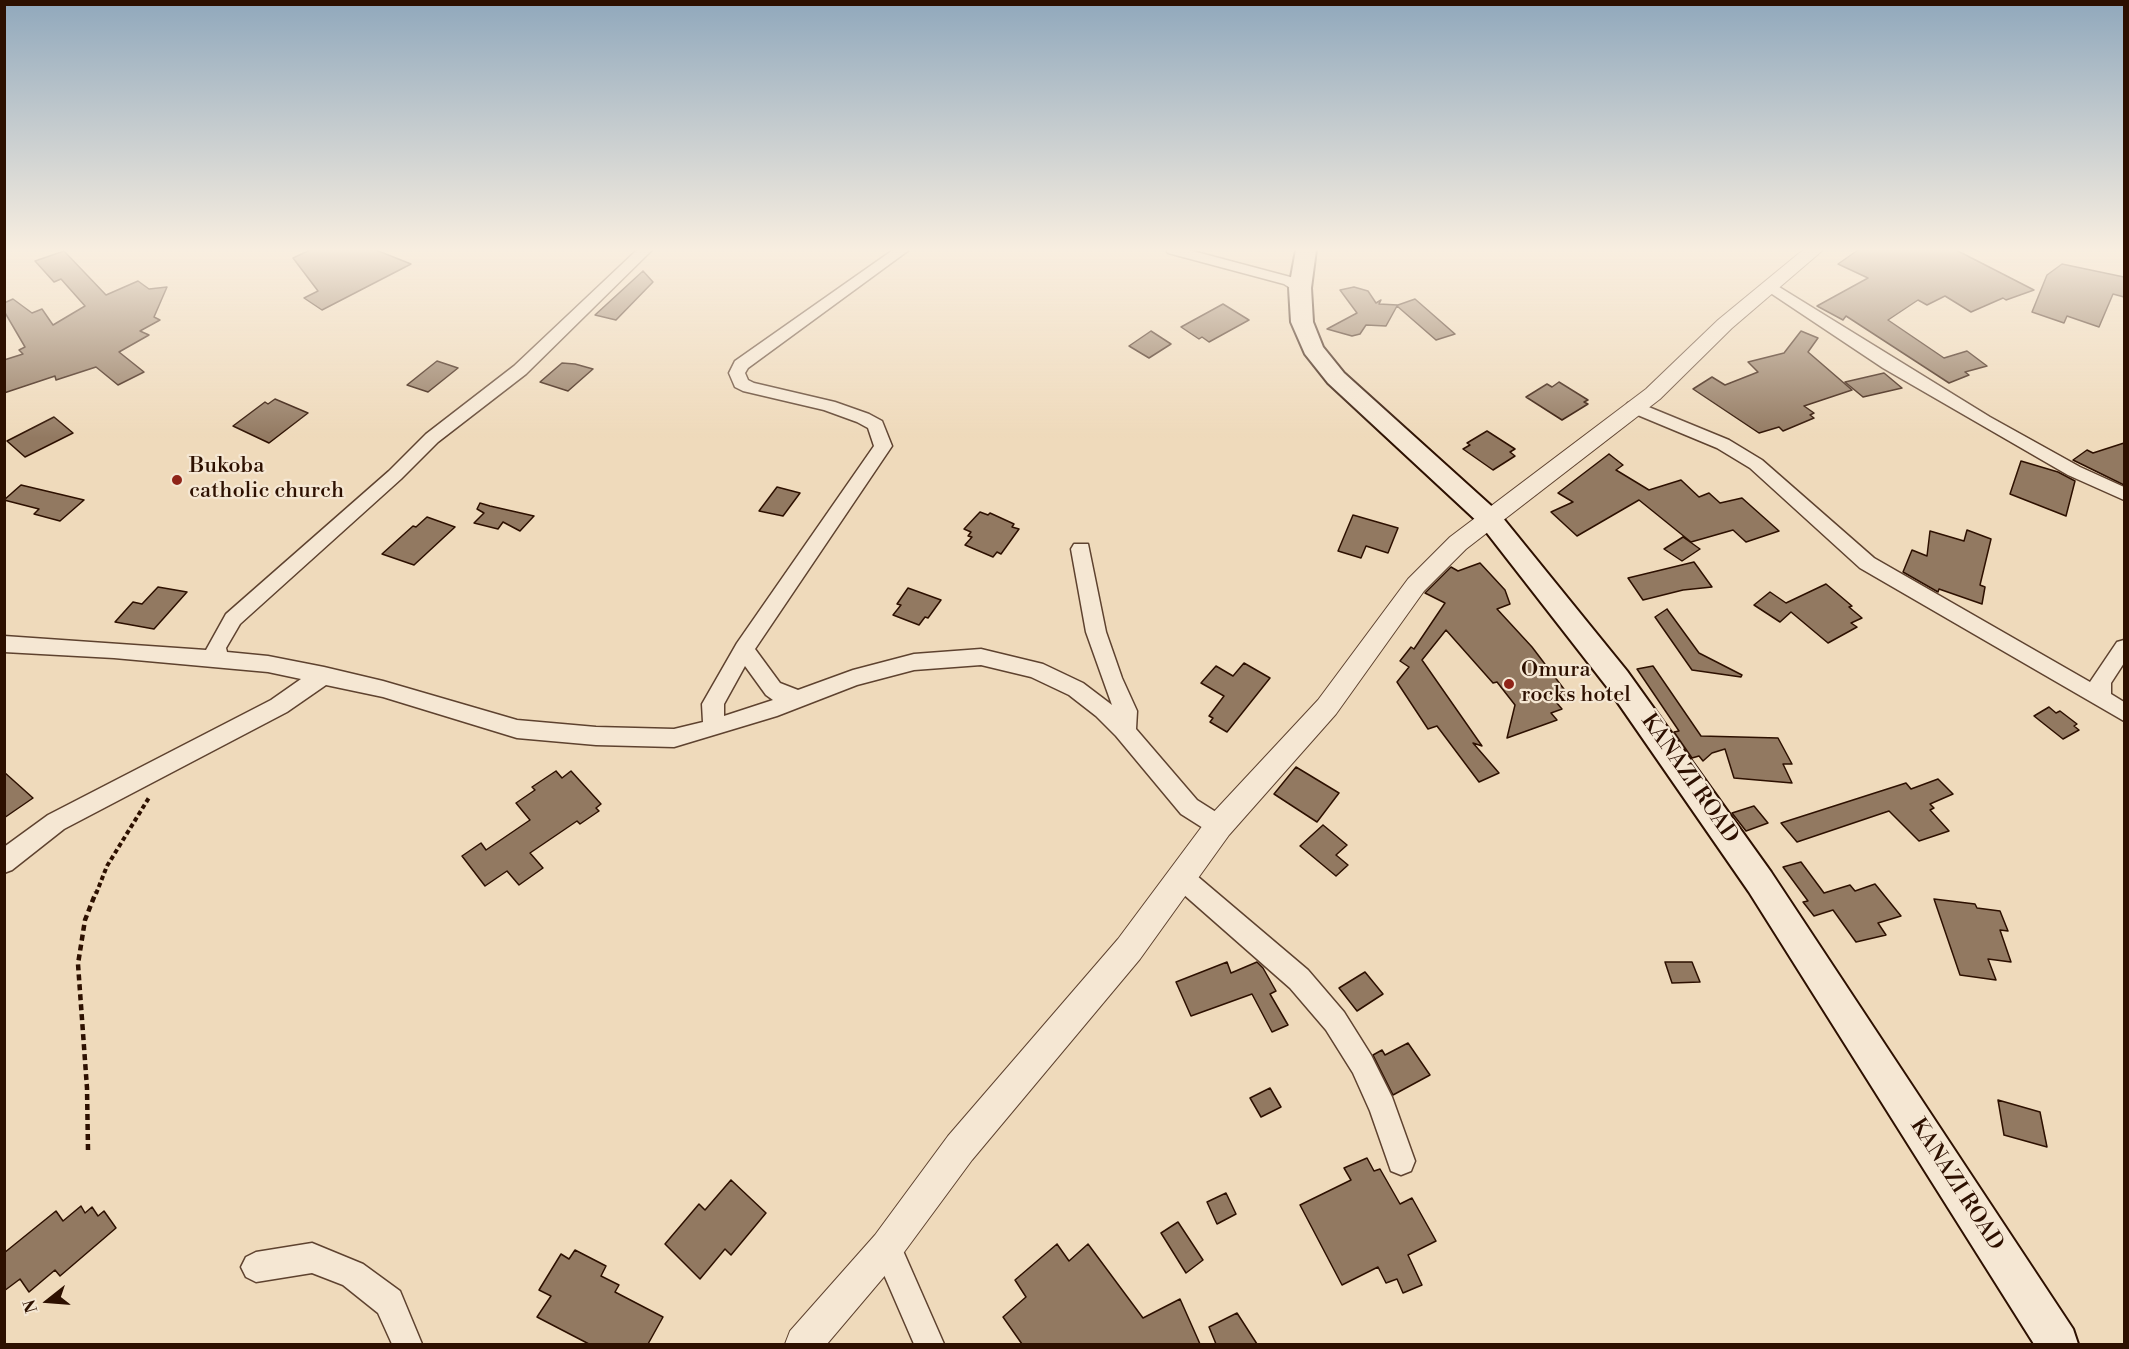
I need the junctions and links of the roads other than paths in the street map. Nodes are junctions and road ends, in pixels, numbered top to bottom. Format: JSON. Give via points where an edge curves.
{"nodes":[{"id":1,"x":579,"y":313,"type":"edge"},
{"id":2,"x":813,"y":313,"type":"edge"},
{"id":3,"x":1301,"y":313,"type":"edge"},
{"id":4,"x":1739,"y":313,"type":"edge"},
{"id":5,"x":1811,"y":313,"type":"edge"},
{"id":6,"x":1634,"y":407,"type":"junction"},
{"id":7,"x":2124,"y":494,"type":"edge"},
{"id":8,"x":1490,"y":518,"type":"junction"},
{"id":9,"x":1081,"y":549,"type":"dead end"},
{"id":10,"x":4,"y":644,"type":"edge"},
{"id":11,"x":2124,"y":648,"type":"edge"},
{"id":12,"x":744,"y":649,"type":"junction"},
{"id":13,"x":219,"y":660,"type":"junction"},
{"id":14,"x":324,"y":675,"type":"junction"},
{"id":15,"x":796,"y":698,"type":"junction"},
{"id":16,"x":2102,"y":698,"type":"junction"},
{"id":17,"x":2124,"y":712,"type":"edge"},
{"id":18,"x":717,"y":728,"type":"junction"},
{"id":19,"x":1124,"y":730,"type":"junction"},
{"id":20,"x":1219,"y":826,"type":"junction"},
{"id":21,"x":4,"y":863,"type":"edge"},
{"id":22,"x":1182,"y":878,"type":"junction"},
{"id":23,"x":1401,"y":1161,"type":"dead end"},
{"id":24,"x":887,"y":1246,"type":"junction"},
{"id":25,"x":256,"y":1267,"type":"dead end"},
{"id":26,"x":407,"y":1344,"type":"edge"},
{"id":27,"x":803,"y":1344,"type":"edge"},
{"id":28,"x":929,"y":1344,"type":"edge"},
{"id":29,"x":2058,"y":1344,"type":"edge"}],
"edges":[{"from":1,"to":13,"type":"street","via":[[520,370],[432,438],[233,619],[216,648]]},
{"from":2,"to":12,"type":"street","via":[[741,364],[737,373],[741,383],[863,418],[876,425],[883,446]]},
{"from":3,"to":8,"type":"main road","name":"KANAZI ROAD","via":[[1313,349],[1336,378]]},
{"from":4,"to":6,"type":"street","via":[[1663,385]]},
{"from":5,"to":7,"type":"street","via":[[1984,421],[2081,475]]},
{"from":6,"to":8,"type":"street"},
{"from":6,"to":16,"type":"street","via":[[1723,444],[1756,464],[1867,563]]},
{"from":8,"to":20,"type":"street","via":[[1416,585],[1328,707]]},
{"from":8,"to":29,"type":"main road","name":"KANAZI ROAD","via":[[1698,789]]},
{"from":9,"to":19,"type":"street","via":[[1098,641],[1126,711]]},
{"from":10,"to":13,"type":"street"},
{"from":11,"to":16,"type":"street","via":[[2100,682]]},
{"from":12,"to":15,"type":"street","via":[[773,688],[786,697]]},
{"from":12,"to":18,"type":"street","via":[[713,704]]},
{"from":13,"to":14,"type":"street"},
{"from":14,"to":18,"type":"street","via":[[517,729],[674,738]]},
{"from":14,"to":21,"type":"street","via":[[279,706],[56,822]]},
{"from":15,"to":18,"type":"street"},
{"from":15,"to":19,"type":"street","via":[[914,662],[981,657],[1036,670],[1076,689]]},
{"from":16,"to":17,"type":"street"},
{"from":19,"to":20,"type":"street","via":[[1189,807]]},
{"from":20,"to":22,"type":"street"},
{"from":22,"to":23,"type":"street","via":[[1299,979],[1335,1021],[1362,1064]]},
{"from":22,"to":24,"type":"street","via":[[1129,949],[960,1148]]},
{"from":24,"to":27,"type":"street"},
{"from":24,"to":28,"type":"street"},
{"from":25,"to":26,"type":"street","via":[[312,1258],[353,1274],[389,1302]]}]}
